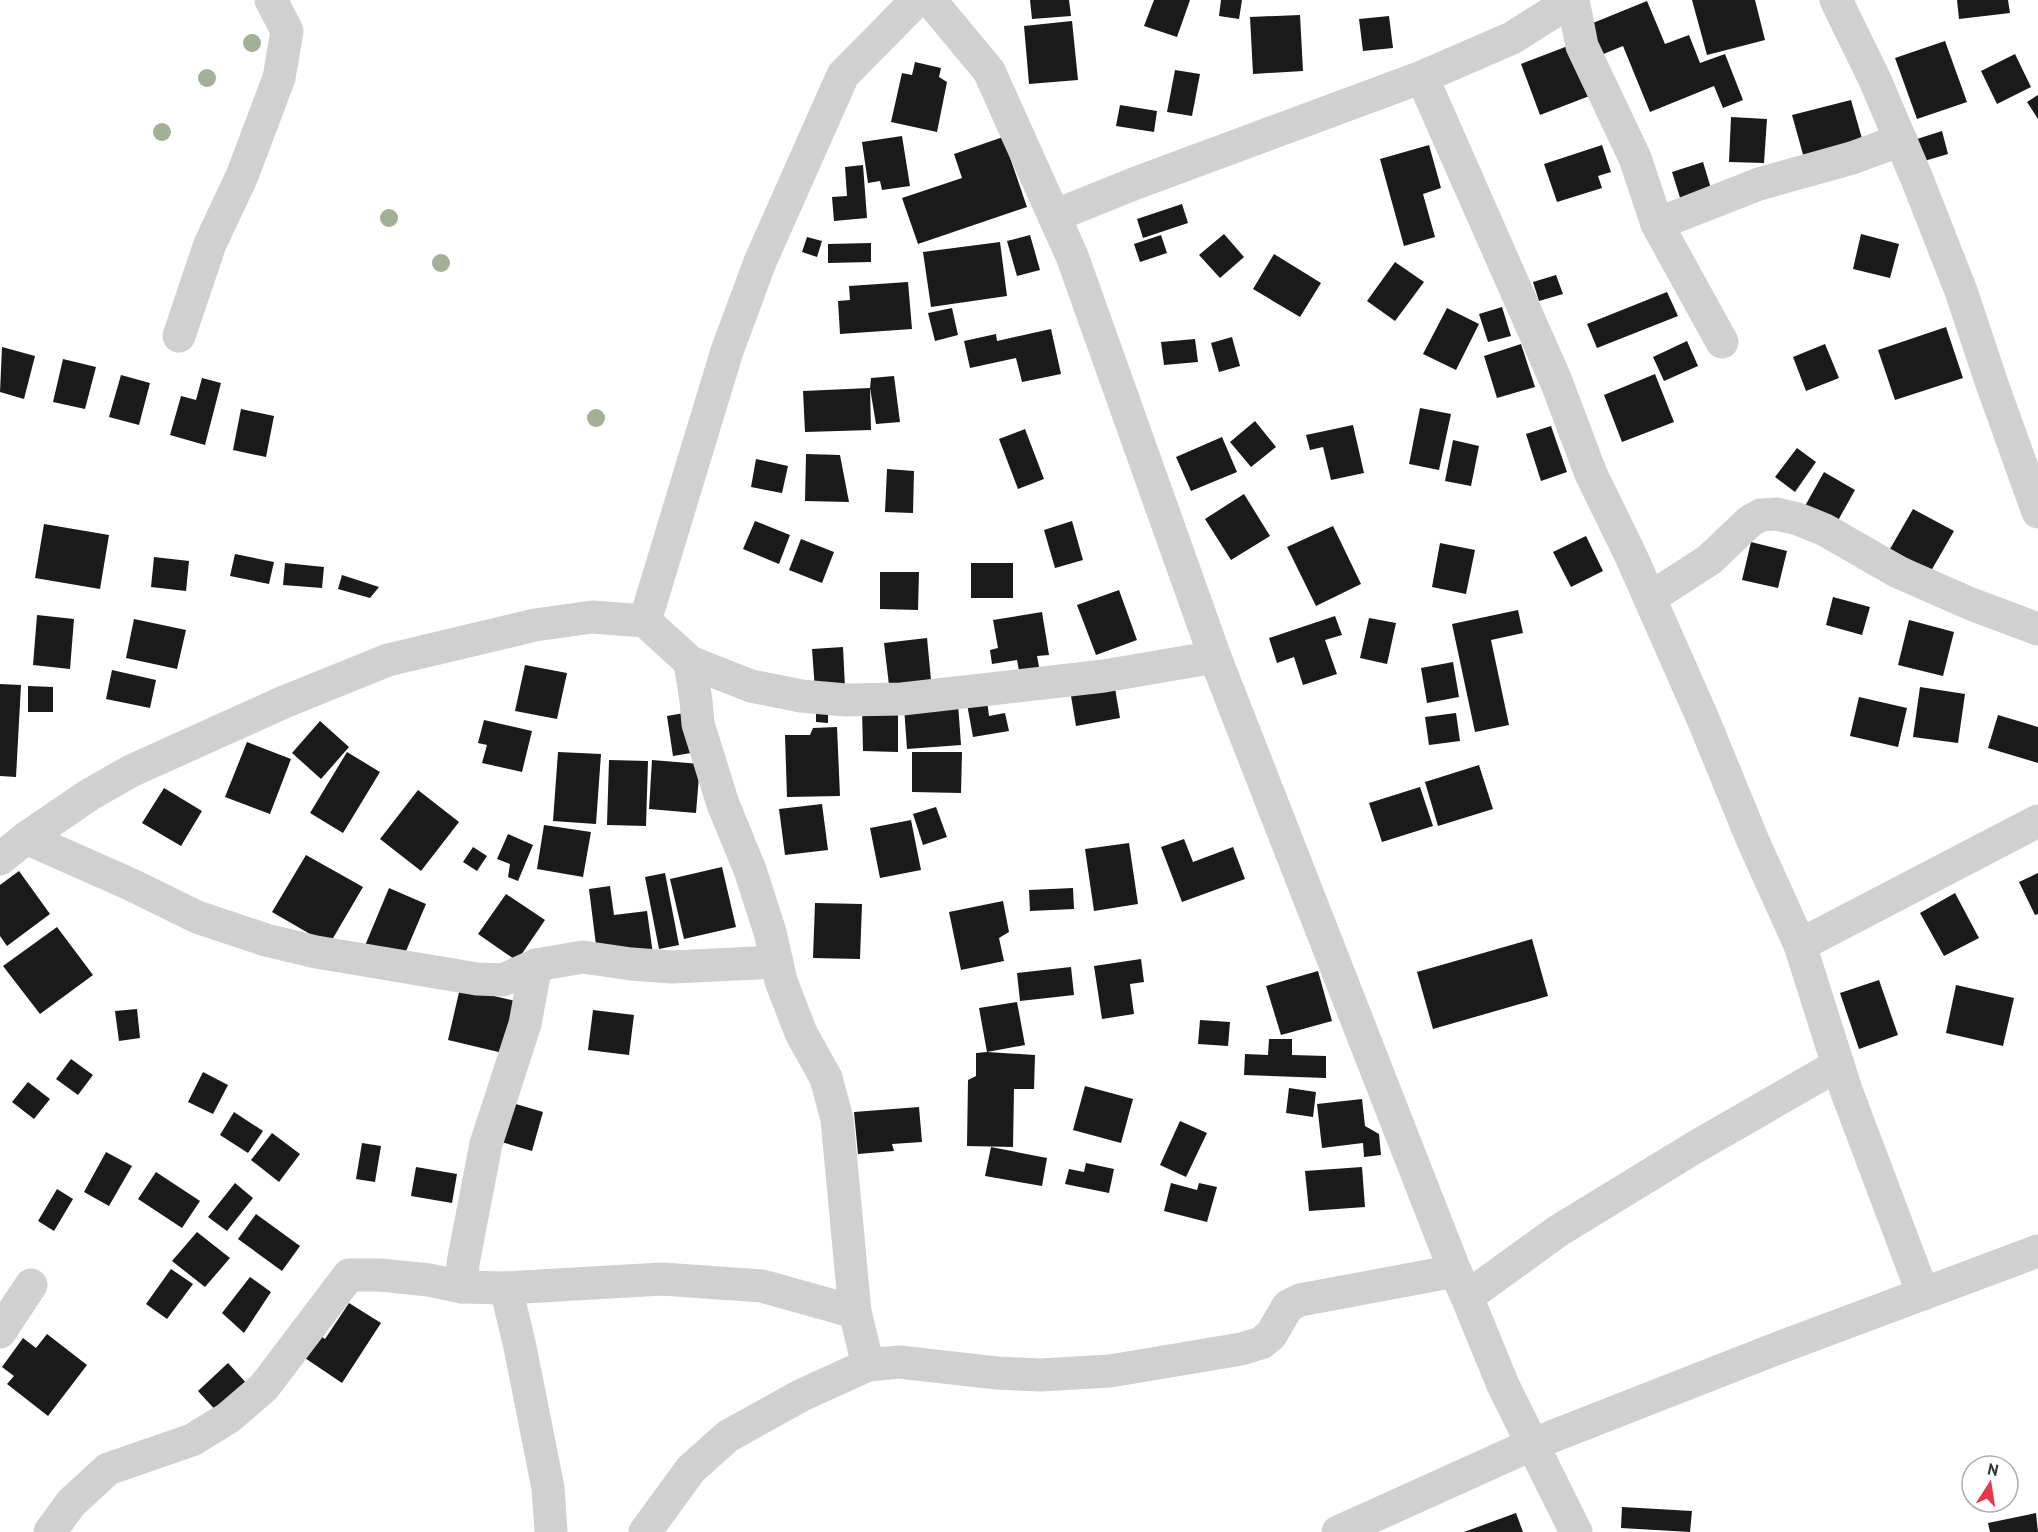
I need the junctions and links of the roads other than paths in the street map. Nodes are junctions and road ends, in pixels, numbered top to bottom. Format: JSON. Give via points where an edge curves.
{"nodes":[{"id":1,"x":271,"y":0,"type":"edge"},
{"id":2,"x":917,"y":0,"type":"edge"},
{"id":3,"x":930,"y":0,"type":"edge"},
{"id":4,"x":1573,"y":0,"type":"edge"},
{"id":5,"x":1836,"y":0,"type":"edge"},
{"id":6,"x":1422,"y":78,"type":"junction"},
{"id":7,"x":1901,"y":140,"type":"junction"},
{"id":8,"x":1054,"y":216,"type":"junction"},
{"id":9,"x":1657,"y":224,"type":"junction"},
{"id":10,"x":179,"y":336,"type":"dead end"},
{"id":11,"x":1722,"y":342,"type":"dead end"},
{"id":12,"x":2038,"y":512,"type":"edge"},
{"id":13,"x":1650,"y":598,"type":"junction"},
{"id":14,"x":645,"y":621,"type":"junction"},
{"id":15,"x":2038,"y":628,"type":"edge"},
{"id":16,"x":1215,"y":657,"type":"junction"},
{"id":17,"x":690,"y":662,"type":"junction"},
{"id":18,"x":2038,"y":820,"type":"edge"},
{"id":19,"x":26,"y":838,"type":"junction"},
{"id":20,"x":0,"y":859,"type":"edge"},
{"id":21,"x":1800,"y":945,"type":"junction"},
{"id":22,"x":777,"y":962,"type":"junction"},
{"id":23,"x":536,"y":965,"type":"junction"},
{"id":24,"x":1838,"y":1065,"type":"junction"},
{"id":25,"x":2038,"y":1251,"type":"edge"},
{"id":26,"x":1461,"y":1284,"type":"junction"},
{"id":27,"x":31,"y":1285,"type":"dead end"},
{"id":28,"x":462,"y":1287,"type":"junction"},
{"id":29,"x":506,"y":1288,"type":"junction"},
{"id":30,"x":1923,"y":1294,"type":"junction"},
{"id":31,"x":855,"y":1312,"type":"junction"},
{"id":32,"x":0,"y":1332,"type":"edge"},
{"id":33,"x":868,"y":1365,"type":"junction"},
{"id":34,"x":1533,"y":1444,"type":"junction"},
{"id":35,"x":50,"y":1532,"type":"edge"},
{"id":36,"x":551,"y":1532,"type":"edge"},
{"id":37,"x":645,"y":1532,"type":"edge"},
{"id":38,"x":1338,"y":1532,"type":"edge"},
{"id":39,"x":1576,"y":1532,"type":"edge"}],
"edges":[{"from":1,"to":10,"type":"street","via":[[287,31],[279,78],[242,176],[210,244]]},
{"from":2,"to":14,"type":"street","via":[[843,75],[760,262],[727,351]]},
{"from":3,"to":8,"type":"street","via":[[989,72]]},
{"from":4,"to":6,"type":"street","via":[[1512,38]]},
{"from":4,"to":9,"type":"street","via":[[1582,46],[1635,158]]},
{"from":5,"to":7,"type":"street"},
{"from":6,"to":8,"type":"street"},
{"from":6,"to":13,"type":"street","via":[[1556,381],[1591,474]]},
{"from":7,"to":9,"type":"street","via":[[1759,184]]},
{"from":7,"to":12,"type":"street","via":[[1961,291]]},
{"from":8,"to":16,"type":"street","via":[[1072,256]]},
{"from":9,"to":11,"type":"street"},
{"from":13,"to":15,"type":"street","via":[[1709,560],[1750,521],[1761,515],[1778,514],[1825,530],[1898,572]]},
{"from":13,"to":21,"type":"street"},
{"from":14,"to":17,"type":"street"},
{"from":14,"to":19,"type":"street","via":[[592,617],[535,625],[388,660],[130,771]]},
{"from":16,"to":17,"type":"street","via":[[1104,676],[902,699],[846,700],[751,686]]},
{"from":16,"to":26,"type":"street"},
{"from":17,"to":22,"type":"street","via":[[698,724],[723,804],[750,870]]},
{"from":18,"to":21,"type":"street"},
{"from":19,"to":20,"type":"street"},
{"from":19,"to":23,"type":"street","via":[[196,917],[266,940],[477,979],[502,980]]},
{"from":21,"to":24,"type":"street"},
{"from":22,"to":23,"type":"street","via":[[672,967],[583,957]]},
{"from":22,"to":31,"type":"street","via":[[801,1033],[826,1078],[837,1119]]},
{"from":23,"to":28,"type":"street","via":[[525,1024],[486,1144]]},
{"from":24,"to":26,"type":"street"},
{"from":24,"to":30,"type":"street"},
{"from":25,"to":30,"type":"street"},
{"from":26,"to":33,"type":"street","via":[[1300,1300],[1288,1306],[1261,1343],[1110,1371],[1040,1375],[899,1362]]},
{"from":26,"to":34,"type":"street","via":[[1503,1385]]},
{"from":27,"to":32,"type":"street"},
{"from":28,"to":29,"type":"street"},
{"from":28,"to":35,"type":"street","via":[[429,1280],[349,1275],[264,1387],[228,1418],[192,1440],[108,1469],[71,1503]]},
{"from":29,"to":31,"type":"street","via":[[662,1279],[762,1286]]},
{"from":29,"to":36,"type":"street","via":[[548,1488]]},
{"from":30,"to":34,"type":"street"},
{"from":31,"to":33,"type":"street"},
{"from":33,"to":37,"type":"street","via":[[802,1395],[728,1436],[691,1469]]},
{"from":34,"to":38,"type":"street"},
{"from":34,"to":39,"type":"street"}]}
